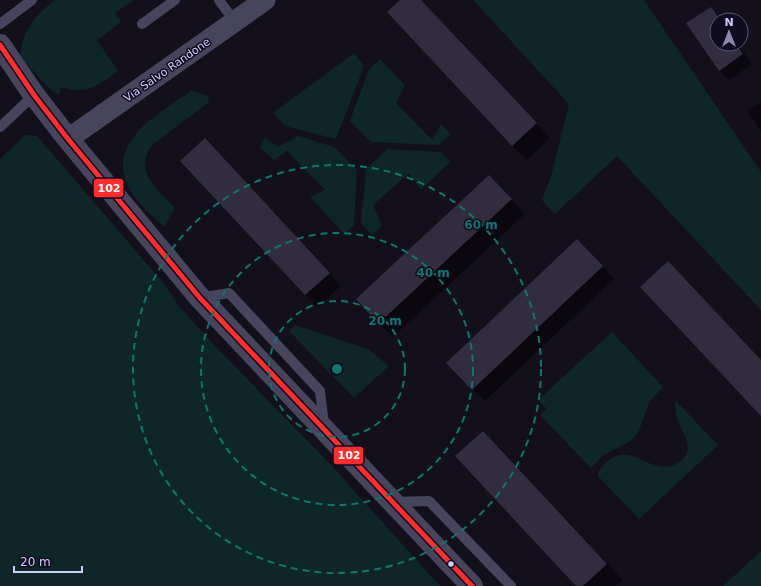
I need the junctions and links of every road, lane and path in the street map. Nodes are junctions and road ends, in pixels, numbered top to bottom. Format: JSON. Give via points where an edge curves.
{"nodes":[{"id":1,"x":32,"y":0,"type":"edge"},
{"id":2,"x":175,"y":0,"type":"edge"},
{"id":3,"x":219,"y":0,"type":"edge"},
{"id":4,"x":266,"y":0,"type":"edge"},
{"id":5,"x":235,"y":22,"type":"junction"},
{"id":6,"x":0,"y":24,"type":"edge"},
{"id":7,"x":142,"y":24,"type":"dead end"},
{"id":8,"x":0,"y":45,"type":"edge"},
{"id":9,"x":34,"y":95,"type":"junction"},
{"id":10,"x":0,"y":127,"type":"edge"},
{"id":11,"x":68,"y":139,"type":"junction"},
{"id":12,"x":392,"y":502,"type":"junction"},
{"id":13,"x":472,"y":586,"type":"edge"},
{"id":14,"x":511,"y":586,"type":"edge"}],
"edges":[{"from":1,"to":6,"type":"lane"},
{"from":2,"to":7,"type":"lane"},
{"from":3,"to":5,"type":"lane"},
{"from":4,"to":5,"type":"street","name":"Via Salvo Randone"},
{"from":5,"to":11,"type":"street","name":"Via Salvo Randone"},
{"from":8,"to":9,"type":"street"},
{"from":9,"to":10,"type":"lane"},
{"from":9,"to":11,"type":"street"},
{"from":11,"to":12,"type":"street","via":[[200,298]]},
{"from":12,"to":13,"type":"street"},
{"from":12,"to":14,"type":"lane","via":[[429,501]]}]}
